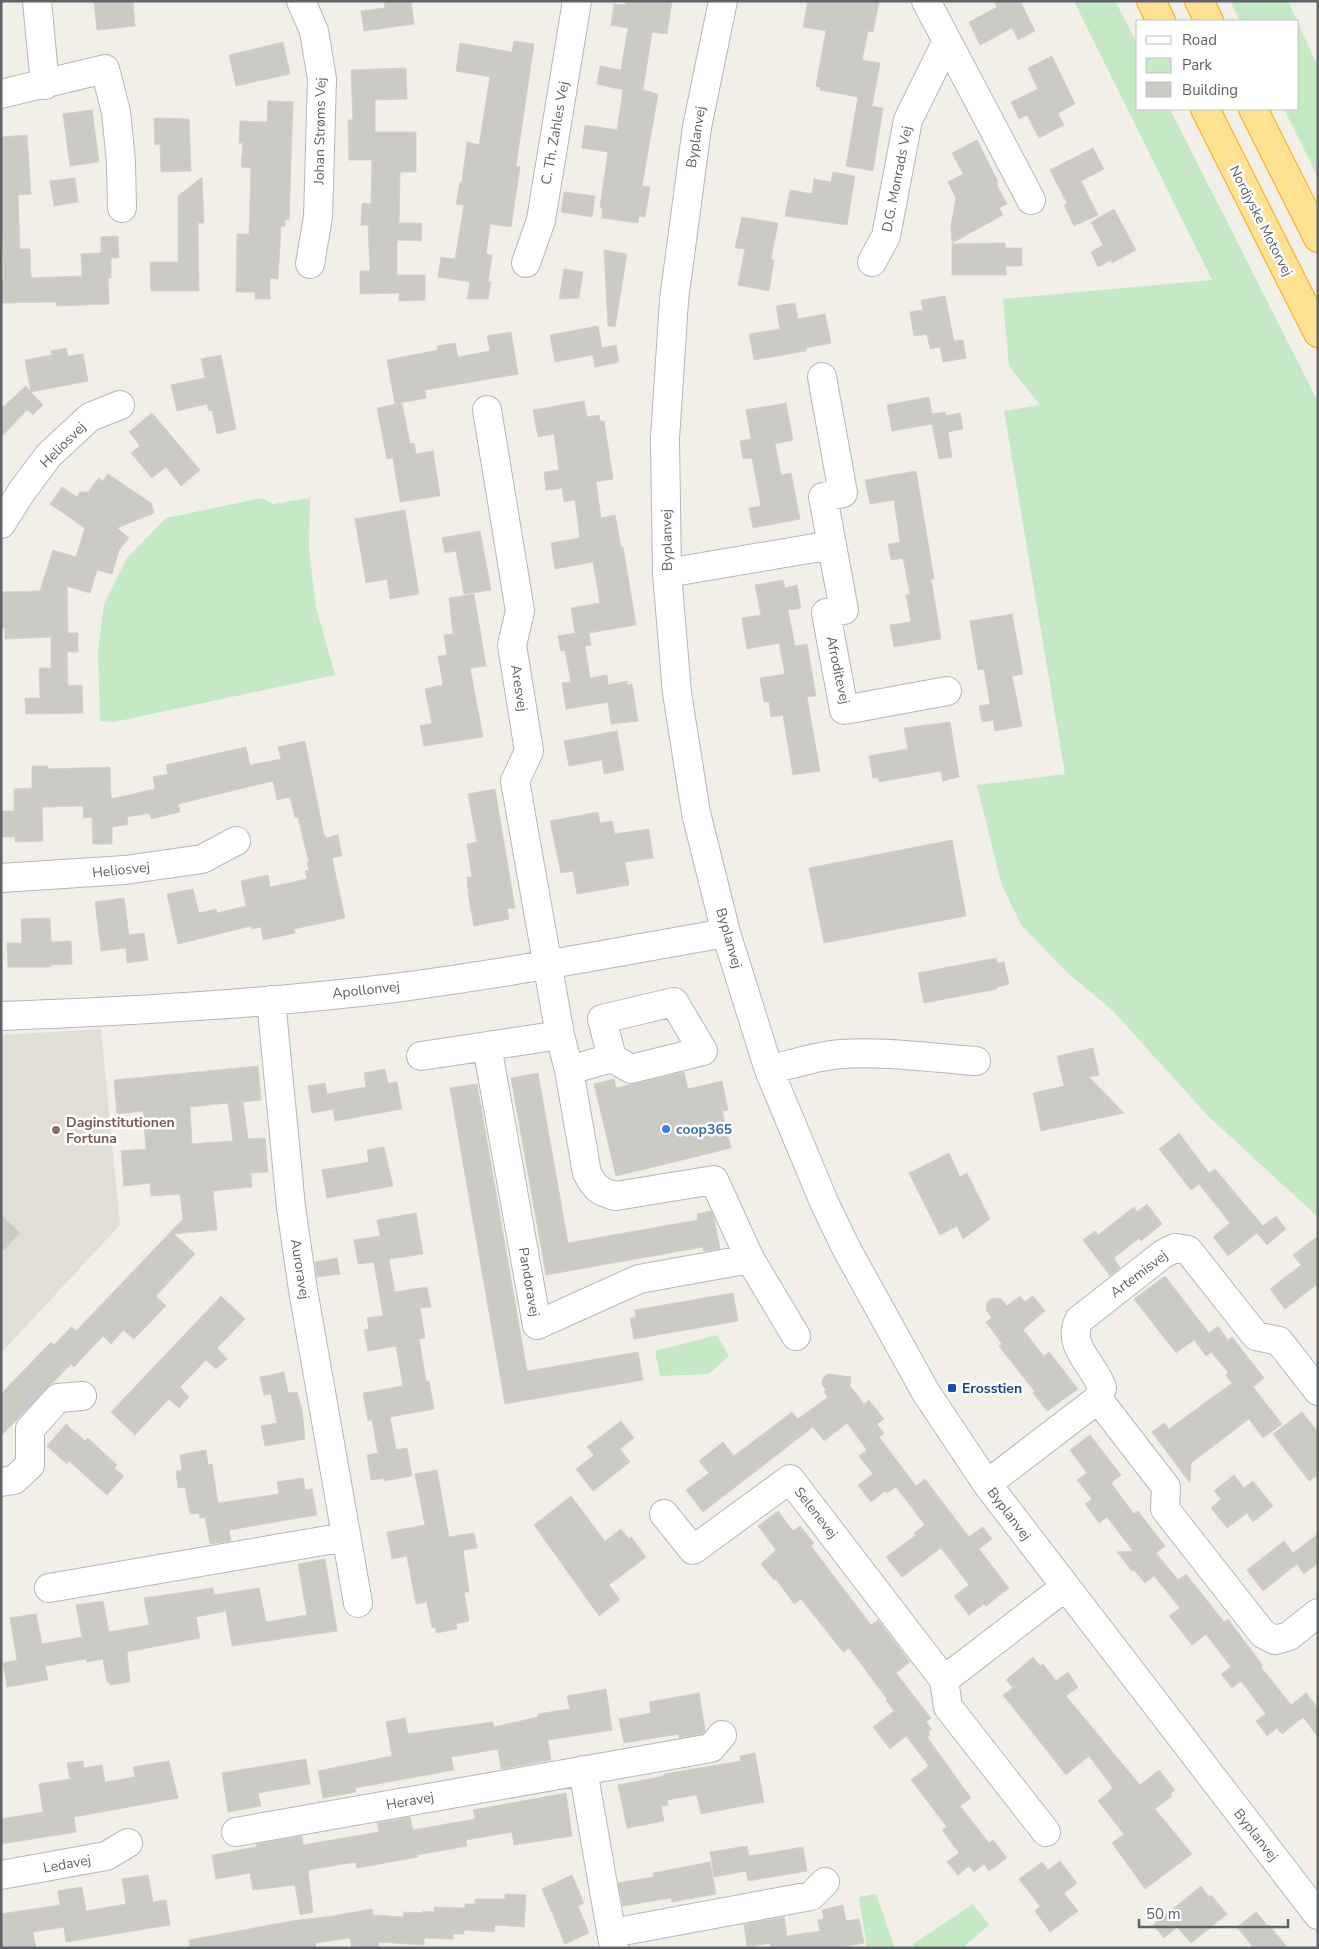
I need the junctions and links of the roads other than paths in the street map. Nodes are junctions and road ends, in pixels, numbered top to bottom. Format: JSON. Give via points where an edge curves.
{"nodes":[{"id":1,"x":37,"y":1,"type":"edge"},
{"id":2,"x":301,"y":1,"type":"edge"},
{"id":3,"x":577,"y":1,"type":"edge"},
{"id":4,"x":722,"y":1,"type":"edge"},
{"id":5,"x":926,"y":1,"type":"edge"},
{"id":6,"x":1151,"y":1,"type":"edge"},
{"id":7,"x":1199,"y":1,"type":"edge"},
{"id":8,"x":1160,"y":20,"type":"edge"},
{"id":9,"x":1208,"y":20,"type":"edge"},
{"id":10,"x":947,"y":41,"type":"junction"},
{"id":11,"x":45,"y":85,"type":"junction"},
{"id":12,"x":1,"y":94,"type":"edge"},
{"id":13,"x":1206,"y":110,"type":"edge"},
{"id":14,"x":1254,"y":110,"type":"edge"},
{"id":15,"x":1031,"y":200,"type":"dead end"},
{"id":16,"x":122,"y":208,"type":"dead end"},
{"id":17,"x":1318,"y":238,"type":"edge"},
{"id":18,"x":872,"y":262,"type":"dead end"},
{"id":19,"x":310,"y":264,"type":"dead end"},
{"id":20,"x":526,"y":264,"type":"dead end"},
{"id":21,"x":1318,"y":333,"type":"edge"},
{"id":22,"x":822,"y":377,"type":"dead end"},
{"id":23,"x":120,"y":405,"type":"dead end"},
{"id":24,"x":487,"y":410,"type":"dead end"},
{"id":25,"x":1,"y":524,"type":"edge"},
{"id":26,"x":832,"y":545,"type":"junction"},
{"id":27,"x":667,"y":573,"type":"junction"},
{"id":28,"x":947,"y":691,"type":"dead end"},
{"id":29,"x":236,"y":841,"type":"dead end"},
{"id":30,"x":1,"y":878,"type":"edge"},
{"id":31,"x":726,"y":933,"type":"junction"},
{"id":32,"x":547,"y":964,"type":"junction"},
{"id":33,"x":271,"y":1000,"type":"junction"},
{"id":34,"x":1,"y":1016,"type":"edge"},
{"id":35,"x":560,"y":1035,"type":"junction"},
{"id":36,"x":486,"y":1046,"type":"junction"},
{"id":37,"x":421,"y":1056,"type":"dead end"},
{"id":38,"x":612,"y":1058,"type":"dead end"},
{"id":39,"x":976,"y":1061,"type":"dead end"},
{"id":40,"x":568,"y":1070,"type":"junction"},
{"id":41,"x":769,"y":1070,"type":"junction"},
{"id":42,"x":750,"y":1259,"type":"junction"},
{"id":43,"x":796,"y":1336,"type":"dead end"},
{"id":44,"x":1318,"y":1391,"type":"edge"},
{"id":45,"x":82,"y":1396,"type":"dead end"},
{"id":46,"x":1098,"y":1399,"type":"junction"},
{"id":47,"x":1,"y":1482,"type":"edge"},
{"id":48,"x":986,"y":1484,"type":"junction"},
{"id":49,"x":664,"y":1514,"type":"dead end"},
{"id":50,"x":346,"y":1537,"type":"junction"},
{"id":51,"x":1065,"y":1587,"type":"junction"},
{"id":52,"x":49,"y":1588,"type":"dead end"},
{"id":53,"x":358,"y":1603,"type":"dead end"},
{"id":54,"x":1318,"y":1614,"type":"edge"},
{"id":55,"x":944,"y":1680,"type":"junction"},
{"id":56,"x":722,"y":1736,"type":"dead end"},
{"id":57,"x":583,"y":1770,"type":"junction"},
{"id":58,"x":236,"y":1832,"type":"dead end"},
{"id":59,"x":1046,"y":1832,"type":"dead end"},
{"id":60,"x":128,"y":1842,"type":"dead end"},
{"id":61,"x":1,"y":1875,"type":"edge"},
{"id":62,"x":825,"y":1882,"type":"dead end"},
{"id":63,"x":1318,"y":1915,"type":"edge"},
{"id":64,"x":613,"y":1940,"type":"edge"}],
"edges":[{"from":1,"to":11,"type":"street"},
{"from":2,"to":19,"type":"street","name":"Johan Strøms Vej","via":[[314,31],[322,79],[318,217]]},
{"from":3,"to":20,"type":"street","name":"C. Th. Zahles Vej","via":[[541,220]]},
{"from":4,"to":27,"type":"street","name":"Byplanvej","via":[[697,127],[674,300],[665,439]]},
{"from":5,"to":10,"type":"street"},
{"from":6,"to":8,"type":"highway"},
{"from":7,"to":9,"type":"highway"},
{"from":10,"to":15,"type":"street"},
{"from":10,"to":18,"type":"street","name":"D.G. Monrads Vej","via":[[908,120],[886,236]]},
{"from":11,"to":12,"type":"street"},
{"from":11,"to":16,"type":"street","via":[[105,69],[116,112]]},
{"from":13,"to":21,"type":"highway","name":"Nordjyske Motorvej"},
{"from":14,"to":17,"type":"highway"},
{"from":22,"to":26,"type":"street","name":"Afroditevej","via":[[843,493],[824,497]]},
{"from":23,"to":25,"type":"street","name":"Heliosvej","via":[[90,418],[49,455]]},
{"from":24,"to":32,"type":"street","name":"Aresvej","via":[[520,611],[512,645],[529,750],[515,781]]},
{"from":26,"to":27,"type":"street"},
{"from":26,"to":28,"type":"street","name":"Afroditevej","via":[[844,610],[826,613],[844,710]]},
{"from":27,"to":31,"type":"street","name":"Byplanvej","via":[[677,694],[696,813]]},
{"from":29,"to":30,"type":"street","name":"Heliosvej","via":[[202,859],[125,870]]},
{"from":31,"to":32,"type":"street","name":"Apollonvej"},
{"from":31,"to":41,"type":"street","name":"Byplanvej"},
{"from":32,"to":33,"type":"street","name":"Apollonvej","via":[[393,988]]},
{"from":32,"to":35,"type":"street"},
{"from":33,"to":34,"type":"street","name":"Apollonvej"},
{"from":33,"to":50,"type":"street","name":"Auroravej","via":[[291,1207]]},
{"from":35,"to":36,"type":"street"},
{"from":35,"to":40,"type":"street"},
{"from":36,"to":37,"type":"street"},
{"from":36,"to":42,"type":"street","name":"Pandoravej","via":[[537,1325],[639,1279]]},
{"from":38,"to":40,"type":"street"},
{"from":39,"to":41,"type":"street","via":[[841,1054]]},
{"from":40,"to":42,"type":"street","via":[[593,1185],[616,1196],[714,1180]]},
{"from":41,"to":48,"type":"street","name":"Byplanvej","via":[[806,1162],[845,1246],[925,1392]]},
{"from":42,"to":43,"type":"street"},
{"from":44,"to":46,"type":"street","name":"Artemisvej","via":[[1279,1341],[1256,1336],[1188,1250],[1175,1248],[1079,1320],[1074,1329],[1074,1339],[1098,1376],[1102,1388]]},
{"from":45,"to":47,"type":"street","via":[[58,1398],[30,1429],[30,1465],[14,1480]]},
{"from":46,"to":48,"type":"street"},
{"from":46,"to":54,"type":"street","via":[[1166,1487],[1165,1509],[1263,1634],[1275,1640],[1289,1636]]},
{"from":48,"to":51,"type":"street","name":"Byplanvej"},
{"from":49,"to":55,"type":"street","name":"Selenevej","via":[[692,1550],[790,1479]]},
{"from":50,"to":52,"type":"street"},
{"from":50,"to":53,"type":"street","name":"Auroravej"},
{"from":51,"to":55,"type":"street"},
{"from":51,"to":63,"type":"street","name":"Byplanvej"},
{"from":55,"to":59,"type":"street","name":"Selenevej","via":[[948,1707]]},
{"from":56,"to":57,"type":"street","name":"Heravej","via":[[711,1748]]},
{"from":57,"to":58,"type":"street","name":"Heravej"},
{"from":57,"to":64,"type":"street"},
{"from":60,"to":61,"type":"street","name":"Ledavej","via":[[106,1856]]},
{"from":62,"to":64,"type":"street","via":[[811,1896]]}]}
